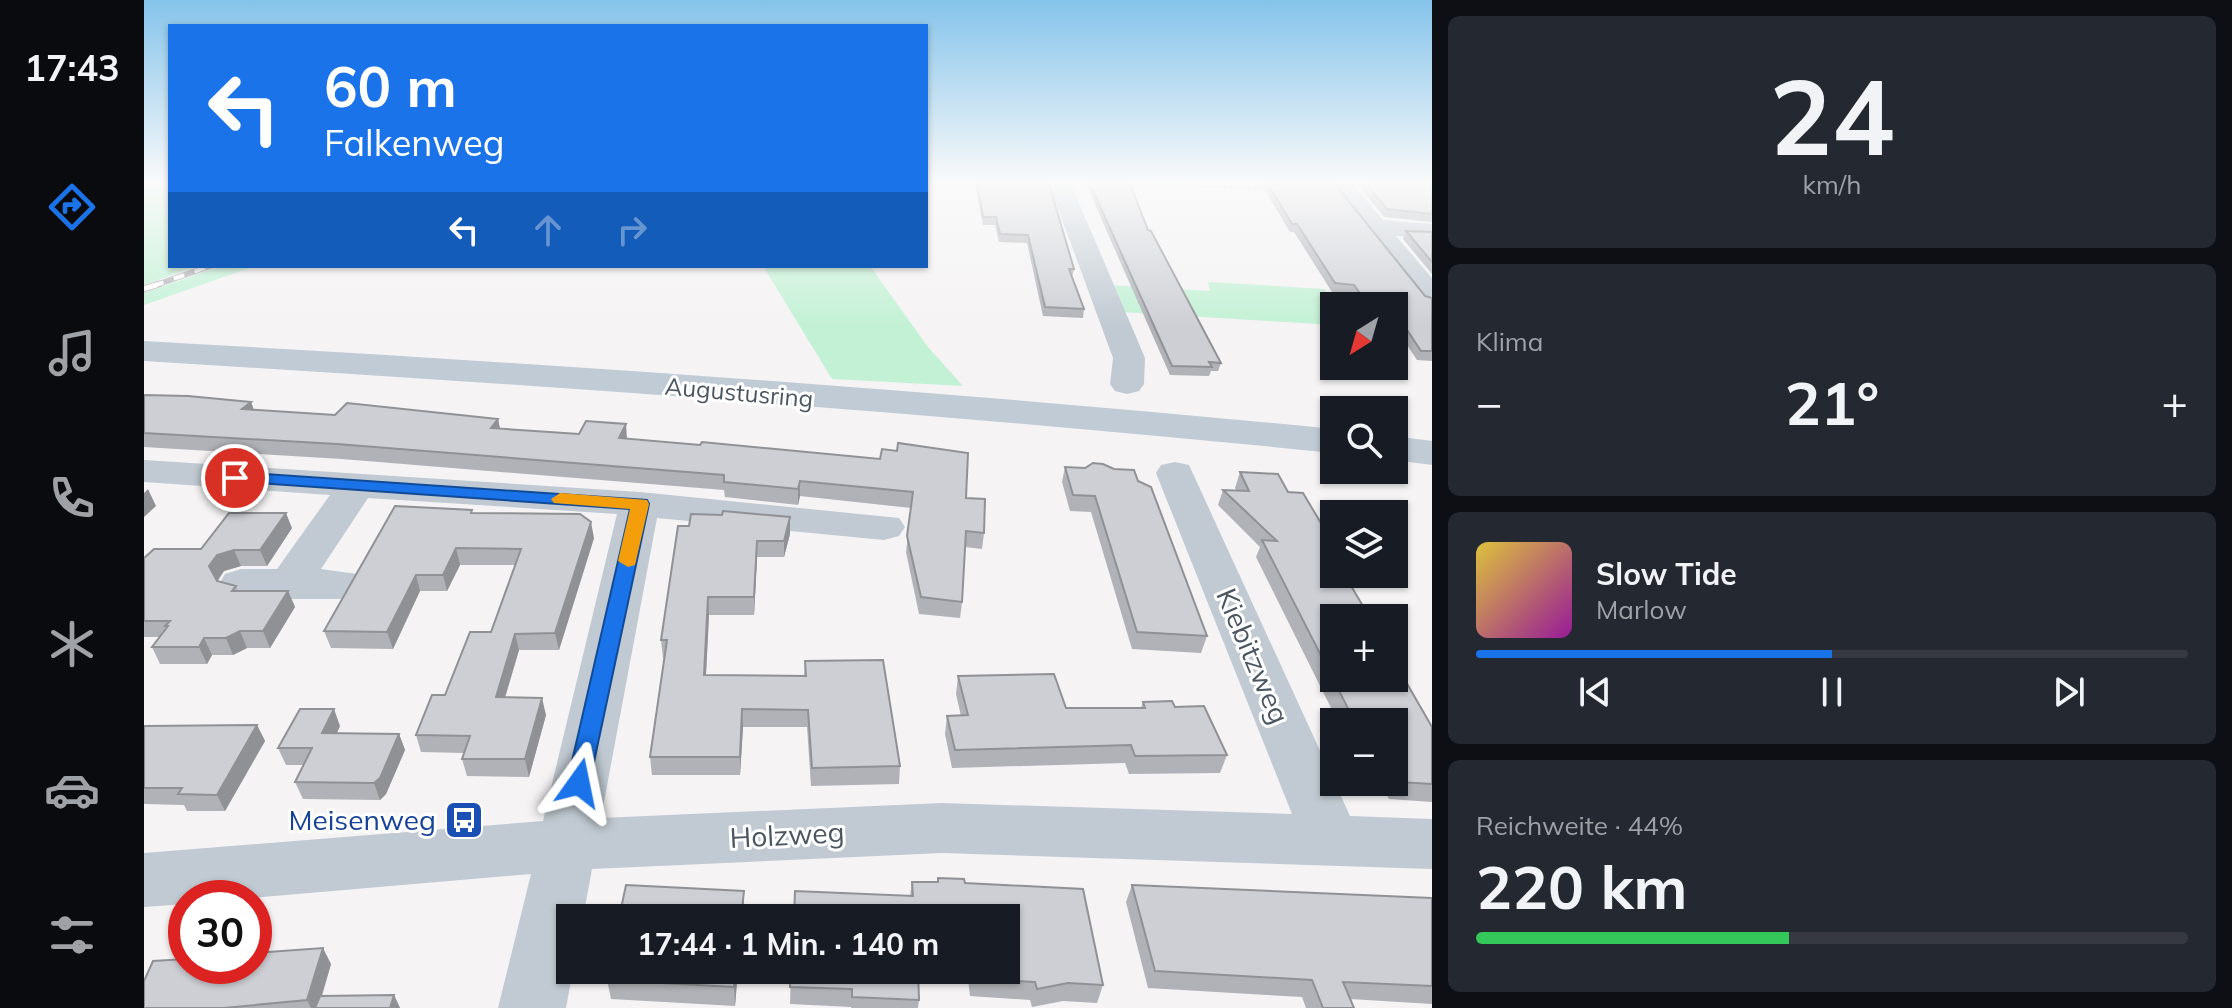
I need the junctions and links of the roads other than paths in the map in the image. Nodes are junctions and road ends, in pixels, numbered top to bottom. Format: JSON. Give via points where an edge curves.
{"nodes":[{"id":1,"x":1079,"y":231,"type":"edge"},
{"id":2,"x":1381,"y":231,"type":"edge"},
{"id":3,"x":1432,"y":296,"type":"edge"},
{"id":4,"x":144,"y":351,"type":"edge"},
{"id":5,"x":1127,"y":384,"type":"dead end"},
{"id":6,"x":1320,"y":440,"type":"edge"},
{"id":7,"x":1408,"y":450,"type":"edge"},
{"id":8,"x":1432,"y":453,"type":"edge"},
{"id":9,"x":144,"y":471,"type":"edge"},
{"id":10,"x":1175,"y":473,"type":"dead end"},
{"id":11,"x":356,"y":486,"type":"junction"},
{"id":12,"x":640,"y":504,"type":"junction"},
{"id":13,"x":884,"y":527,"type":"dead end"},
{"id":14,"x":291,"y":582,"type":"junction"},
{"id":15,"x":241,"y":584,"type":"dead end"},
{"id":16,"x":341,"y":584,"type":"dead end"},
{"id":17,"x":1331,"y":839,"type":"junction"},
{"id":18,"x":1432,"y":844,"type":"edge"},
{"id":19,"x":566,"y":845,"type":"junction"},
{"id":20,"x":144,"y":880,"type":"edge"},
{"id":21,"x":532,"y":1008,"type":"edge"}],
"edges":[{"from":1,"to":5,"type":"street","via":[[1129,358]]},
{"from":2,"to":3,"type":"street"},
{"from":4,"to":6,"type":"main road","name":"Augustusring","via":[[436,368]]},
{"from":7,"to":8,"type":"main road"},
{"from":9,"to":11,"type":"street"},
{"from":10,"to":17,"type":"street","name":"Kiebitzweg"},
{"from":11,"to":12,"type":"street"},
{"from":11,"to":14,"type":"street"},
{"from":12,"to":13,"type":"street"},
{"from":12,"to":19,"type":"street"},
{"from":14,"to":15,"type":"street"},
{"from":14,"to":16,"type":"street"},
{"from":17,"to":18,"type":"street","name":"Holzweg"},
{"from":17,"to":19,"type":"street","name":"Holzweg","via":[[942,828]]},
{"from":19,"to":20,"type":"street","name":"Holzweg"},
{"from":19,"to":21,"type":"street"}]}
